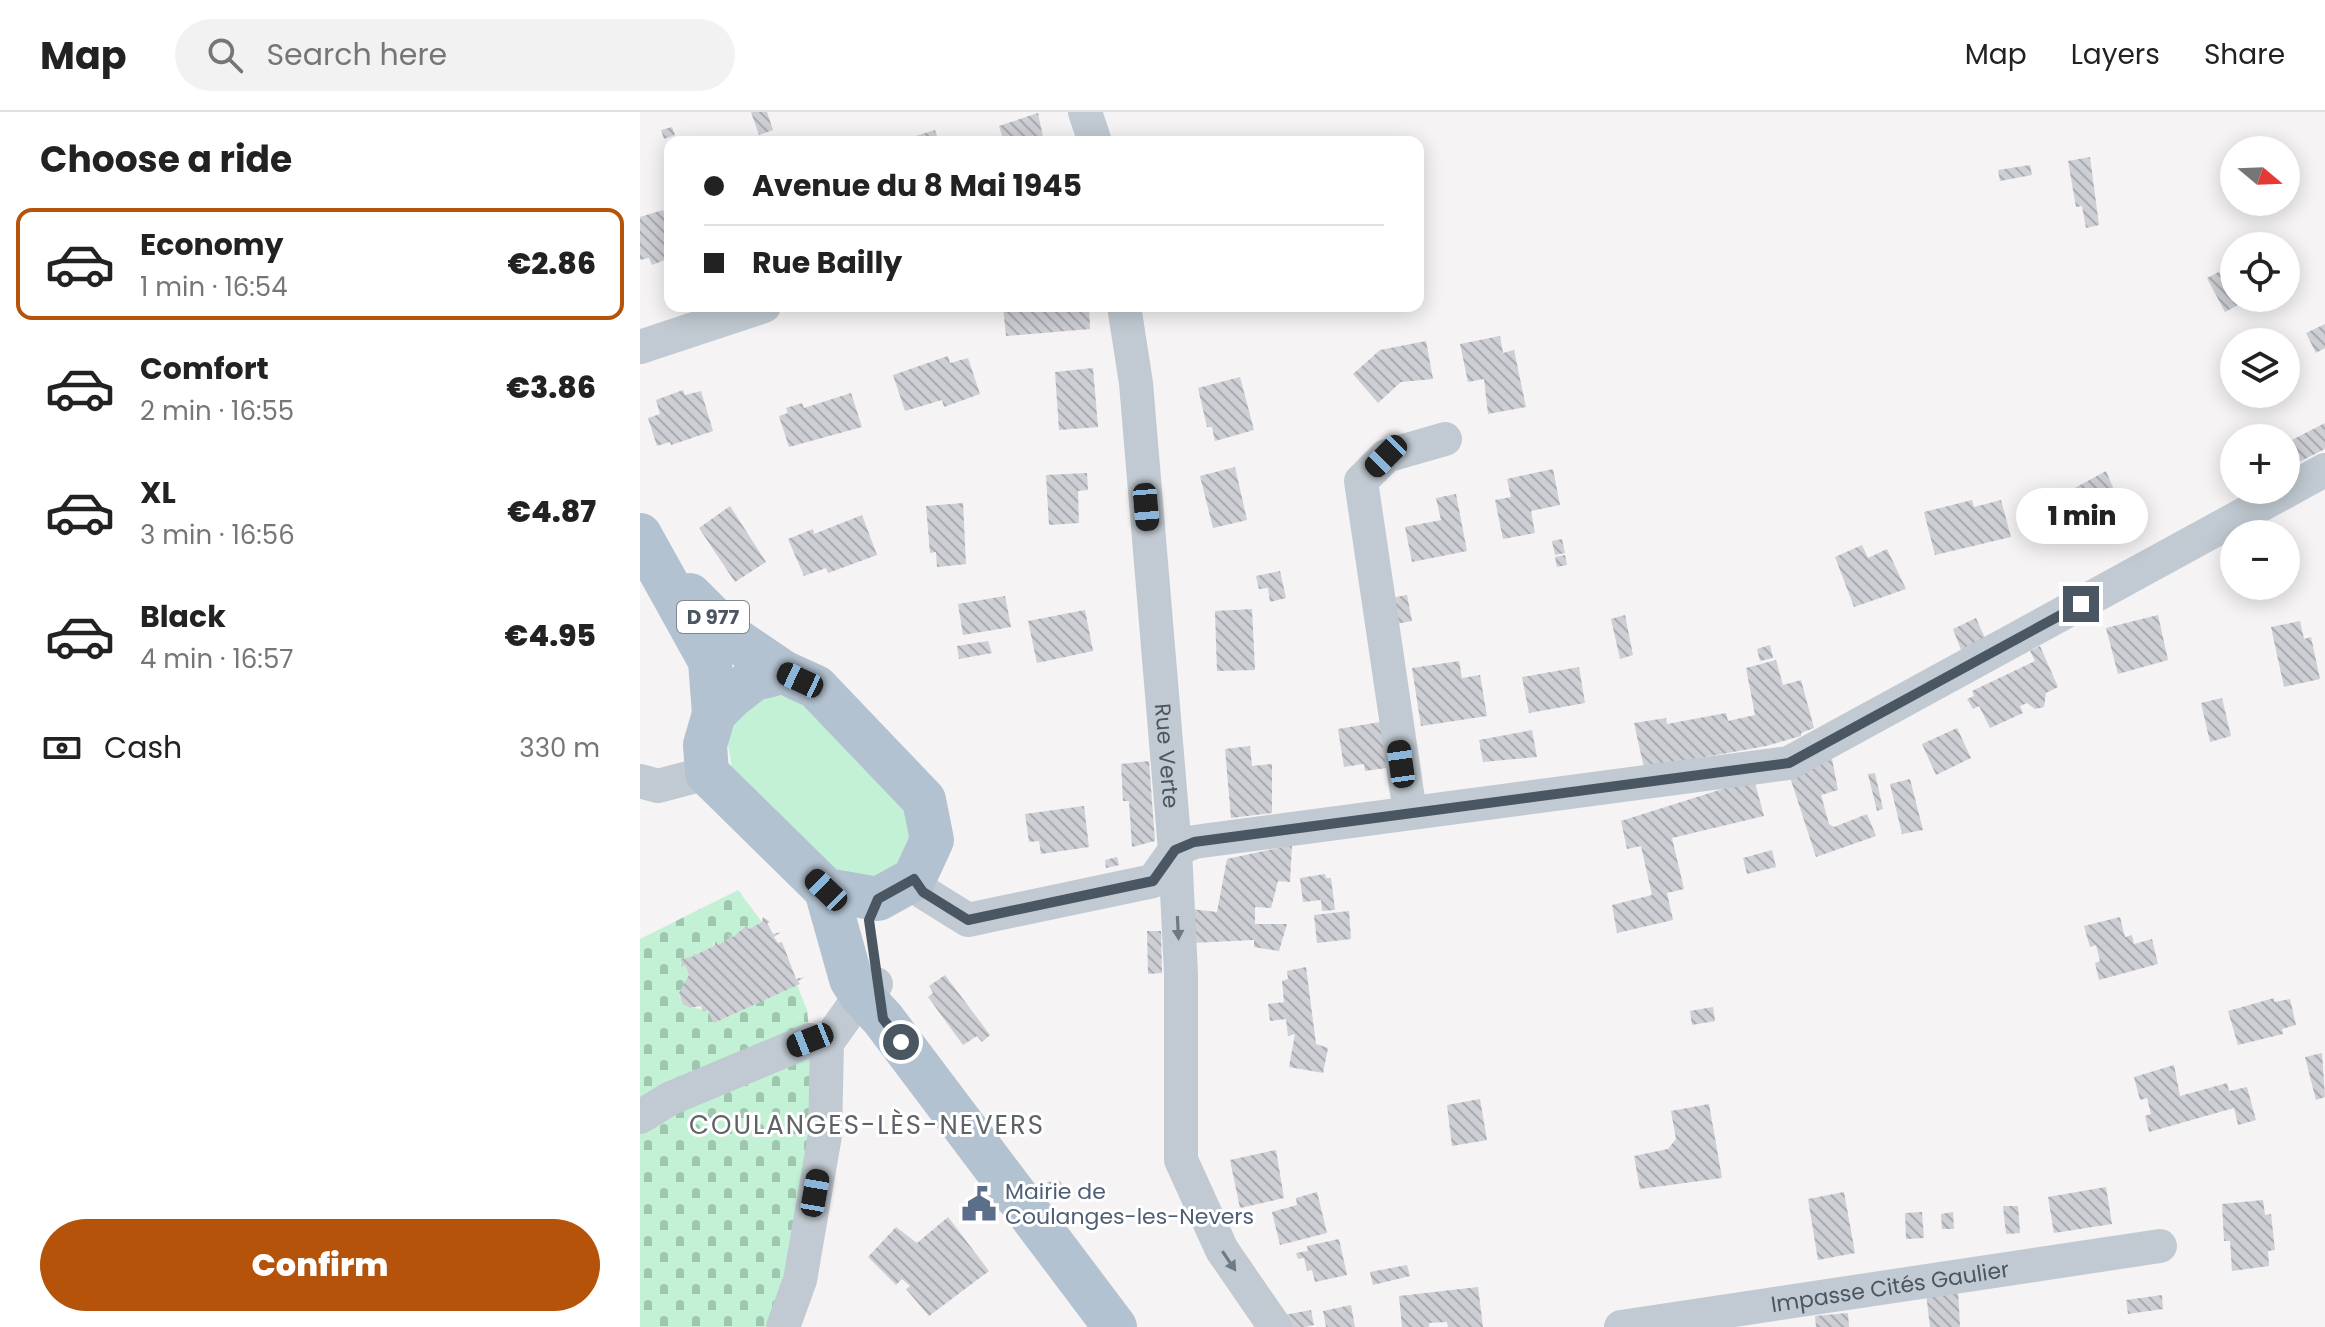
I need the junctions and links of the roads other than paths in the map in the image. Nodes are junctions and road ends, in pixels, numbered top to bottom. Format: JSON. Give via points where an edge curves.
{"nodes":[{"id":1,"x":1085,"y":112,"type":"edge"},
{"id":2,"x":1093,"y":136,"type":"edge"},
{"id":3,"x":746,"y":312,"type":"edge"},
{"id":4,"x":1125,"y":312,"type":"edge"},
{"id":5,"x":640,"y":347,"type":"edge"},
{"id":6,"x":1445,"y":439,"type":"dead end"},
{"id":7,"x":2325,"y":470,"type":"edge"},
{"id":8,"x":645,"y":544,"type":"edge"},
{"id":9,"x":783,"y":672,"type":"junction"},
{"id":10,"x":714,"y":714,"type":"junction"},
{"id":11,"x":707,"y":773,"type":"junction"},
{"id":12,"x":640,"y":781,"type":"edge"},
{"id":13,"x":1410,"y":813,"type":"junction"},
{"id":14,"x":1175,"y":850,"type":"junction"},
{"id":15,"x":896,"y":889,"type":"junction"},
{"id":16,"x":826,"y":890,"type":"junction"},
{"id":17,"x":873,"y":999,"type":"junction"},
{"id":18,"x":827,"y":1043,"type":"junction"},
{"id":19,"x":640,"y":1117,"type":"edge"},
{"id":20,"x":2160,"y":1246,"type":"dead end"},
{"id":21,"x":783,"y":1327,"type":"edge"},
{"id":22,"x":1115,"y":1327,"type":"edge"},
{"id":23,"x":1275,"y":1327,"type":"edge"},
{"id":24,"x":1621,"y":1327,"type":"edge"}],
"edges":[{"from":1,"to":2,"type":"street"},
{"from":3,"to":5,"type":"street"},
{"from":4,"to":14,"type":"street","name":"Rue Verte","via":[[1136,383]]},
{"from":6,"to":13,"type":"street","via":[[1386,456],[1361,481]]},
{"from":7,"to":13,"type":"street","via":[[1789,763]]},
{"from":8,"to":9,"type":"main road","number":"D 977","via":[[733,638]]},
{"from":8,"to":10,"type":"main road","number":"D 977","via":[[710,661]]},
{"from":9,"to":10,"type":"main road","via":[[754,679]]},
{"from":9,"to":15,"type":"main road","via":[[816,687],[924,800],[932,840]]},
{"from":10,"to":11,"type":"main road","via":[[705,745]]},
{"from":11,"to":12,"type":"street","via":[[658,786]]},
{"from":11,"to":16,"type":"main road"},
{"from":13,"to":14,"type":"street","via":[[1194,842]]},
{"from":14,"to":15,"type":"street","via":[[1153,881],[968,920],[923,892]]},
{"from":14,"to":23,"type":"street","name":"Rue Verte","one_way":true,"via":[[1181,1160],[1222,1250]]},
{"from":15,"to":16,"type":"main road"},
{"from":15,"to":17,"type":"main road","via":[[869,920]]},
{"from":16,"to":17,"type":"main road","via":[[851,979]]},
{"from":17,"to":18,"type":"street"},
{"from":17,"to":22,"type":"main road"},
{"from":18,"to":19,"type":"street","via":[[810,1040],[669,1099]]},
{"from":18,"to":21,"type":"street","via":[[825,1135],[800,1280]]},
{"from":20,"to":24,"type":"street","name":"Impasse Cités Gaulier"}]}
